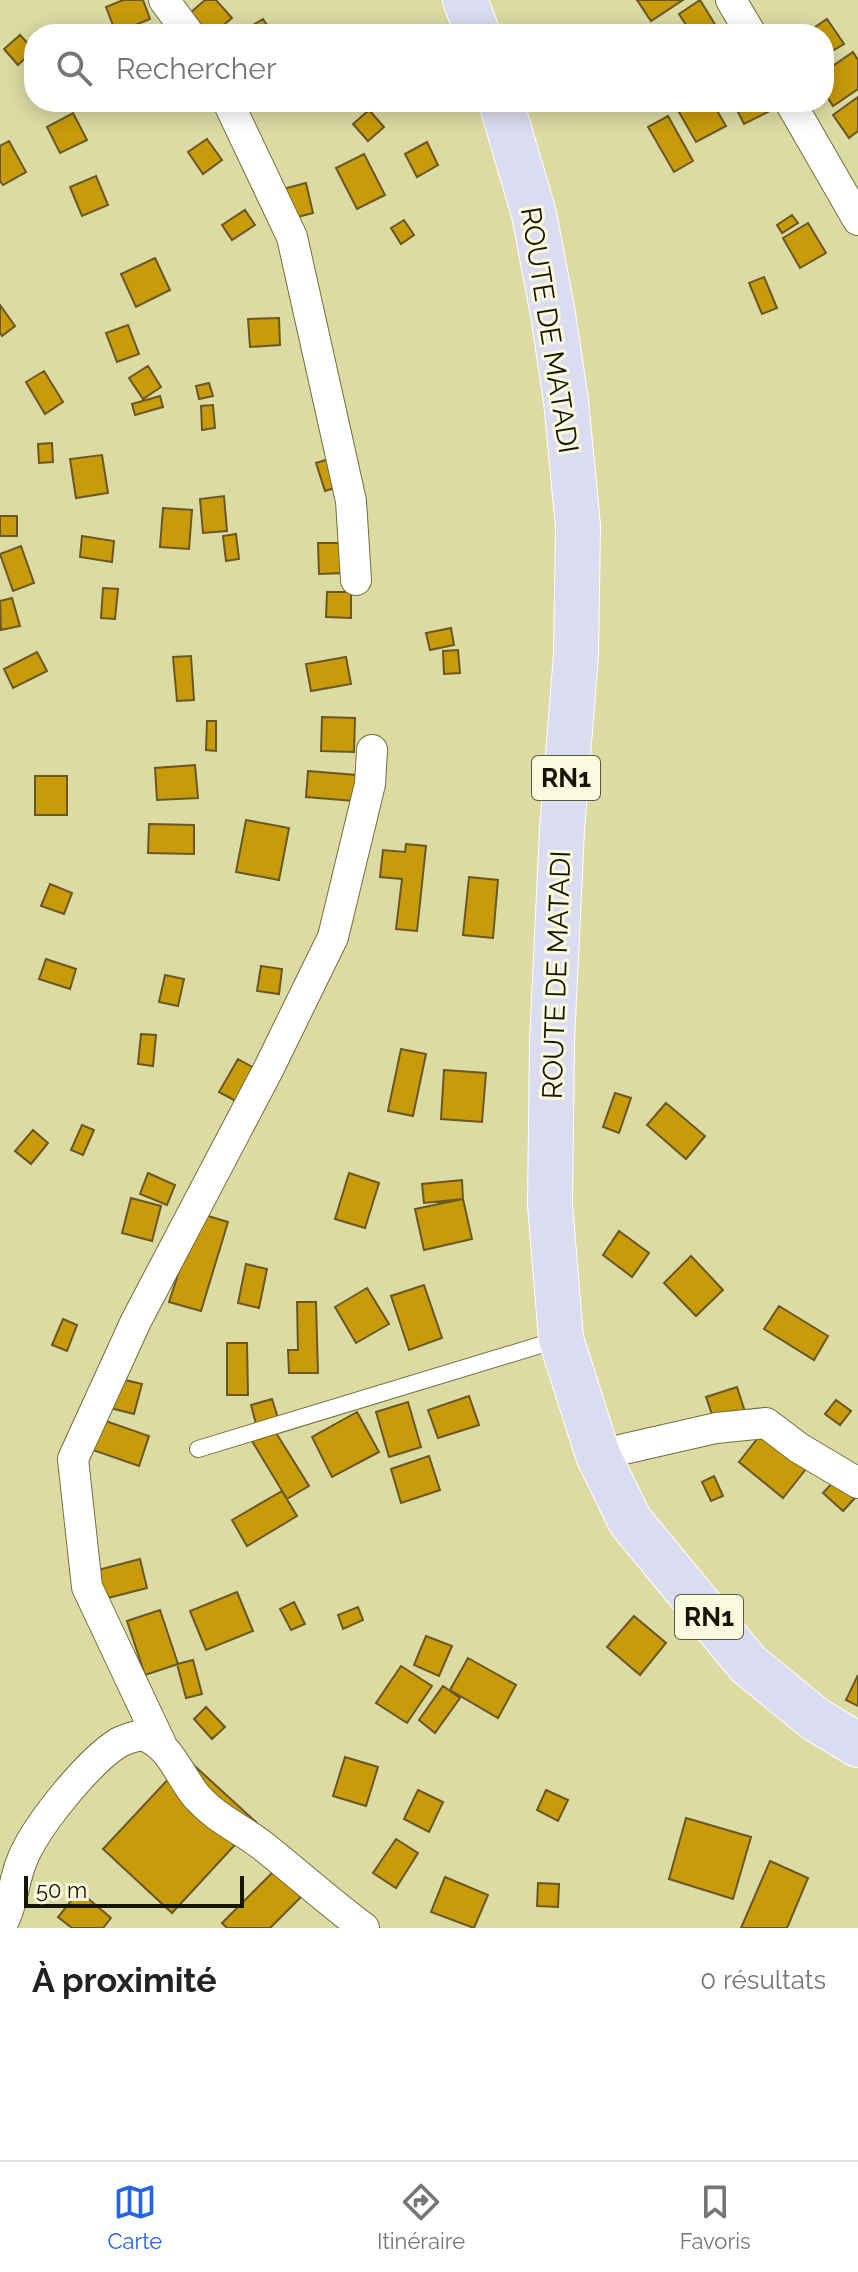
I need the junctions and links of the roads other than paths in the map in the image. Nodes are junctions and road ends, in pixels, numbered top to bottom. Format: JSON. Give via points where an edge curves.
{"nodes":[{"id":1,"x":164,"y":0,"type":"edge"},
{"id":2,"x":465,"y":0,"type":"edge"},
{"id":3,"x":731,"y":0,"type":"edge"},
{"id":4,"x":182,"y":24,"type":"edge"},
{"id":5,"x":474,"y":24,"type":"edge"},
{"id":6,"x":745,"y":24,"type":"edge"},
{"id":7,"x":233,"y":112,"type":"edge"},
{"id":8,"x":504,"y":112,"type":"edge"},
{"id":9,"x":796,"y":112,"type":"edge"},
{"id":10,"x":858,"y":220,"type":"edge"},
{"id":11,"x":356,"y":580,"type":"dead end"},
{"id":12,"x":372,"y":750,"type":"dead end"},
{"id":13,"x":561,"y":1339,"type":"junction"},
{"id":14,"x":198,"y":1449,"type":"dead end"},
{"id":15,"x":598,"y":1455,"type":"junction"},
{"id":16,"x":858,"y":1483,"type":"edge"},
{"id":17,"x":161,"y":1744,"type":"junction"},
{"id":18,"x":858,"y":1745,"type":"edge"},
{"id":19,"x":0,"y":1928,"type":"edge"},
{"id":20,"x":364,"y":1928,"type":"edge"}],
"edges":[{"from":1,"to":4,"type":"street"},
{"from":2,"to":5,"type":"highway"},
{"from":3,"to":6,"type":"street"},
{"from":7,"to":11,"type":"street","via":[[292,237],[351,501]]},
{"from":8,"to":13,"type":"highway","name":"ROUTE DE MATADI","number":"RN1","via":[[534,214],[553,314],[578,526],[576,655],[552,1042],[550,1204]]},
{"from":9,"to":10,"type":"street"},
{"from":12,"to":17,"type":"street","via":[[370,784],[333,937],[136,1321],[73,1459],[87,1587]]},
{"from":13,"to":14,"type":"lane"},
{"from":13,"to":15,"type":"highway","name":"ROUTE DE MATADI","number":"RN1"},
{"from":15,"to":16,"type":"street","via":[[716,1428],[766,1423]]},
{"from":15,"to":18,"type":"highway","name":"ROUTE DE MATADI","number":"RN1","via":[[630,1521],[748,1664],[815,1719]]},
{"from":17,"to":19,"type":"street","via":[[141,1735],[129,1738],[85,1773],[21,1862]]},
{"from":17,"to":20,"type":"street","via":[[195,1795],[218,1818],[261,1844]]}]}
